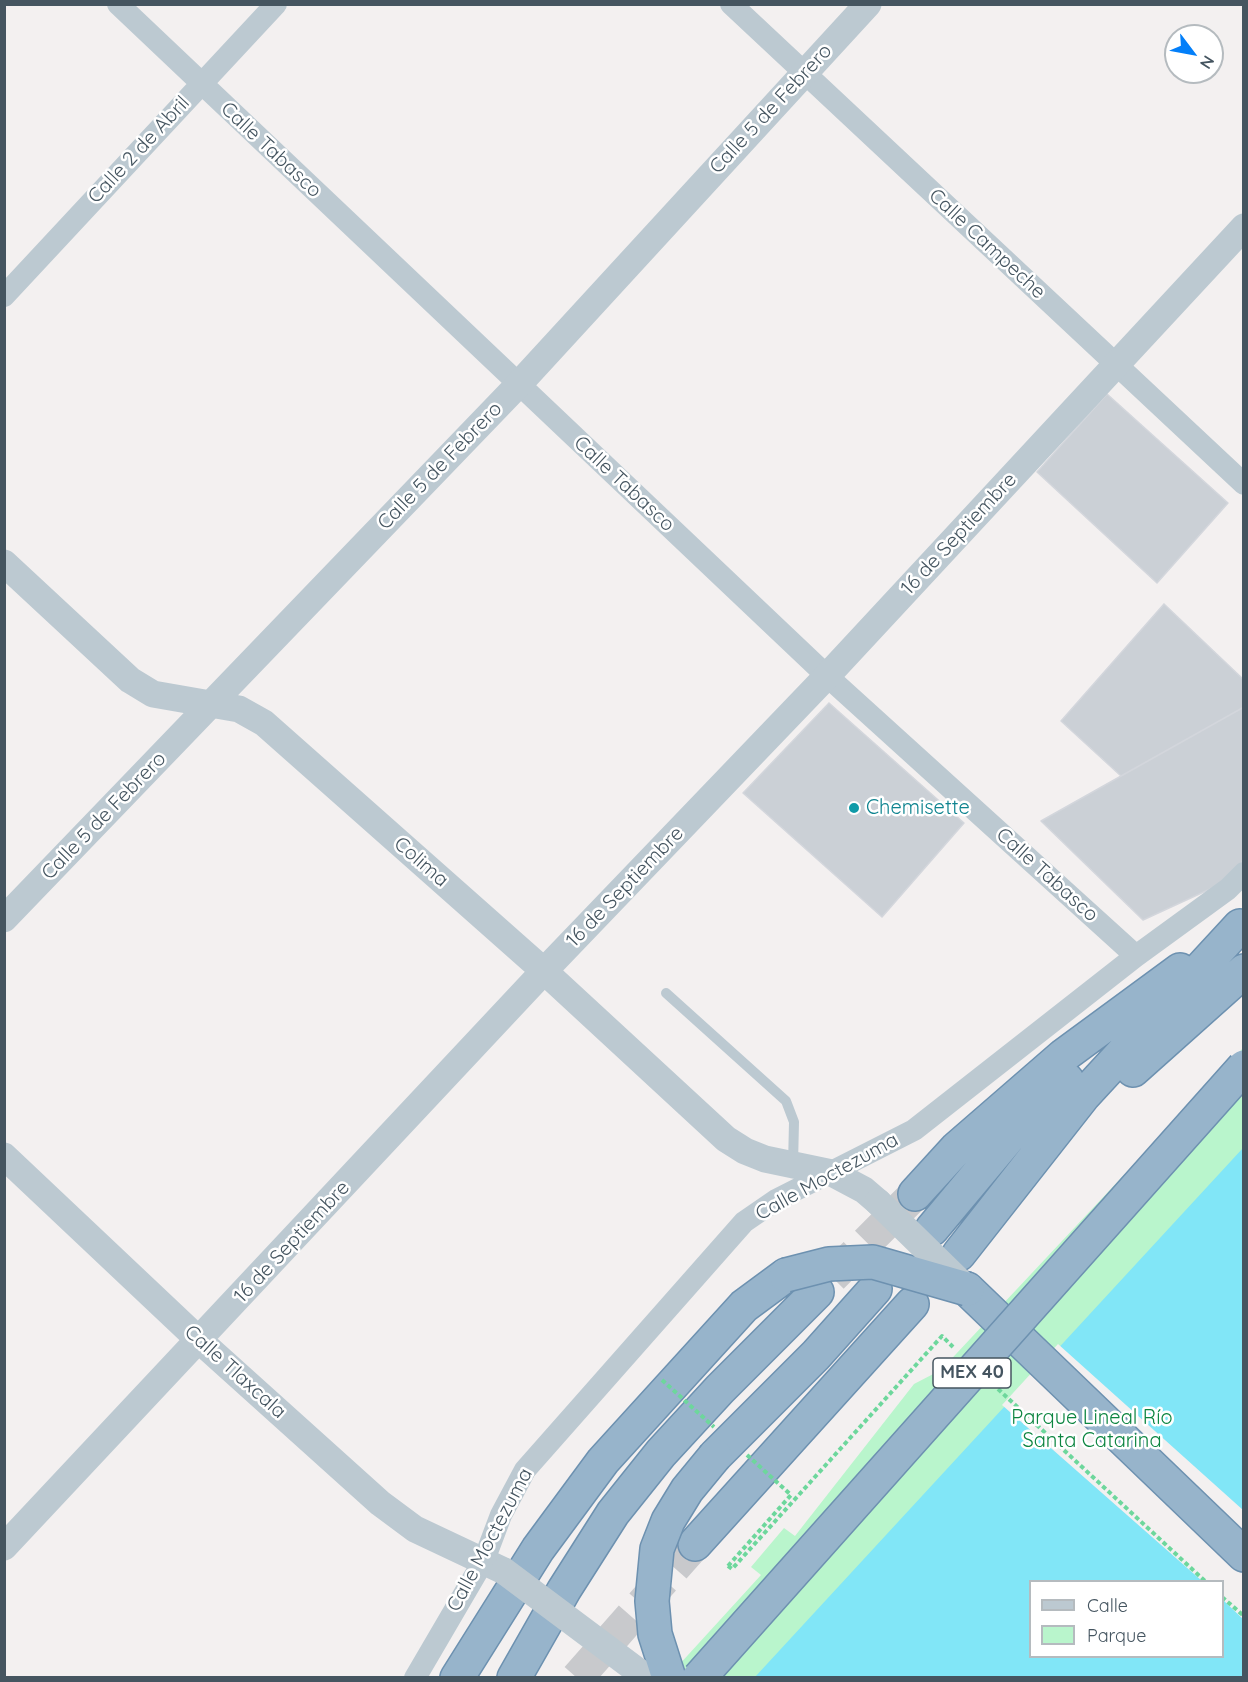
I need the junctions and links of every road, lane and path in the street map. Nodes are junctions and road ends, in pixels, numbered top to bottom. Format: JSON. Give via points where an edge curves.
{"nodes":[{"id":1,"x":117,"y":4,"type":"edge"},
{"id":2,"x":276,"y":4,"type":"edge"},
{"id":3,"x":731,"y":4,"type":"edge"},
{"id":4,"x":868,"y":4,"type":"edge"},
{"id":5,"x":805,"y":73,"type":"junction"},
{"id":6,"x":201,"y":83,"type":"junction"},
{"id":7,"x":1244,"y":227,"type":"edge"},
{"id":8,"x":4,"y":296,"type":"edge"},
{"id":9,"x":1116,"y":364,"type":"junction"},
{"id":10,"x":519,"y":384,"type":"junction"},
{"id":11,"x":1244,"y":484,"type":"edge"},
{"id":12,"x":4,"y":563,"type":"edge"},
{"id":13,"x":827,"y":676,"type":"junction"},
{"id":14,"x":213,"y":703,"type":"junction"},
{"id":15,"x":1244,"y":873,"type":"edge"},
{"id":16,"x":4,"y":919,"type":"edge"},
{"id":17,"x":1242,"y":924,"type":"edge"},
{"id":18,"x":1136,"y":956,"type":"junction"},
{"id":19,"x":544,"y":971,"type":"junction"},
{"id":20,"x":1244,"y":971,"type":"edge"},
{"id":21,"x":666,"y":993,"type":"dead end"},
{"id":22,"x":1116,"y":1017,"type":"junction"},
{"id":23,"x":1244,"y":1067,"type":"edge"},
{"id":24,"x":4,"y":1156,"type":"edge"},
{"id":25,"x":1031,"y":1162,"type":"junction"},
{"id":26,"x":793,"y":1165,"type":"junction"},
{"id":27,"x":832,"y":1173,"type":"junction"},
{"id":28,"x":915,"y":1194,"type":"tunnel mouth"},
{"id":29,"x":932,"y":1229,"type":"dead end"},
{"id":30,"x":959,"y":1254,"type":"dead end"},
{"id":31,"x":874,"y":1289,"type":"dead end"},
{"id":32,"x":967,"y":1289,"type":"junction"},
{"id":33,"x":817,"y":1292,"type":"tunnel mouth"},
{"id":34,"x":912,"y":1304,"type":"dead end"},
{"id":35,"x":200,"y":1341,"type":"junction"},
{"id":36,"x":957,"y":1350,"type":"dead end"},
{"id":37,"x":996,"y":1387,"type":"dead end"},
{"id":38,"x":791,"y":1495,"type":"dead end"},
{"id":39,"x":695,"y":1544,"type":"tunnel mouth"},
{"id":40,"x":4,"y":1547,"type":"edge"},
{"id":41,"x":1244,"y":1555,"type":"edge"},
{"id":42,"x":494,"y":1565,"type":"junction"},
{"id":43,"x":1205,"y":1580,"type":"edge"},
{"id":44,"x":1224,"y":1599,"type":"edge"},
{"id":45,"x":1244,"y":1616,"type":"edge"},
{"id":46,"x":633,"y":1673,"type":"edge"},
{"id":47,"x":415,"y":1677,"type":"edge"},
{"id":48,"x":457,"y":1677,"type":"edge"},
{"id":49,"x":514,"y":1677,"type":"edge"},
{"id":50,"x":669,"y":1677,"type":"edge"},
{"id":51,"x":699,"y":1677,"type":"edge"}],
"edges":[{"from":1,"to":6,"type":"street","name":"Calle Tabasco"},
{"from":2,"to":6,"type":"street","name":"Calle 2 de Abril"},
{"from":3,"to":5,"type":"street","name":"Calle Campeche"},
{"from":4,"to":5,"type":"street","name":"Calle 5 de Febrero"},
{"from":5,"to":9,"type":"street","name":"Calle Campeche"},
{"from":5,"to":10,"type":"street","name":"Calle 5 de Febrero"},
{"from":6,"to":8,"type":"street","name":"Calle 2 de Abril"},
{"from":6,"to":10,"type":"street","name":"Calle Tabasco"},
{"from":7,"to":9,"type":"street","name":"16 de Septiembre"},
{"from":9,"to":11,"type":"street","name":"Calle Campeche"},
{"from":9,"to":13,"type":"street","name":"16 de Septiembre"},
{"from":10,"to":13,"type":"street","name":"Calle Tabasco"},
{"from":10,"to":14,"type":"street","name":"Calle 5 de Febrero"},
{"from":12,"to":14,"type":"street","name":"Colima","via":[[130,680],[153,694]]},
{"from":13,"to":18,"type":"street","name":"Calle Tabasco"},
{"from":13,"to":19,"type":"street","name":"16 de Septiembre"},
{"from":14,"to":16,"type":"street","name":"Calle 5 de Febrero"},
{"from":14,"to":19,"type":"street","name":"Colima","via":[[239,709],[264,723]]},
{"from":15,"to":18,"type":"street","name":"Calle Moctezuma"},
{"from":17,"to":22,"type":"highway"},
{"from":17,"to":25,"type":"highway","via":[[1084,1095]]},
{"from":18,"to":27,"type":"street","name":"Calle Moctezuma","via":[[914,1130]]},
{"from":19,"to":26,"type":"street","name":"Colima","via":[[726,1139],[765,1160]]},
{"from":19,"to":35,"type":"street","name":"16 de Septiembre"},
{"from":20,"to":25,"type":"highway"},
{"from":21,"to":26,"type":"lane","via":[[786,1101],[794,1122]]},
{"from":22,"to":28,"type":"highway","via":[[1063,1056],[957,1148]]},
{"from":22,"to":29,"type":"highway","via":[[1095,1049],[1009,1137]]},
{"from":23,"to":51,"type":"highway","number":"MEX 40","bridge":true},
{"from":24,"to":35,"type":"street","name":"Calle Tlaxcala"},
{"from":25,"to":30,"type":"highway"},
{"from":26,"to":27,"type":"street","name":"Colima"},
{"from":27,"to":32,"type":"street","name":"Colima","bridge":true,"via":[[878,1202]]},
{"from":27,"to":42,"type":"street","name":"Calle Moctezuma","via":[[776,1200],[744,1222],[525,1470],[501,1515]]},
{"from":31,"to":50,"type":"highway","bridge":true,"via":[[816,1355],[715,1456],[668,1521],[657,1549],[652,1601],[656,1634]]},
{"from":32,"to":41,"type":"highway"},
{"from":32,"to":48,"type":"highway","bridge":true,"via":[[873,1262],[829,1264],[786,1275],[744,1306],[603,1461],[538,1549]]},
{"from":33,"to":49,"type":"highway","via":[[661,1453],[613,1513]]},
{"from":34,"to":39,"type":"highway"},
{"from":35,"to":40,"type":"street","name":"16 de Septiembre"},
{"from":35,"to":42,"type":"street","name":"Calle Tlaxcala","via":[[380,1503],[415,1529]]},
{"from":36,"to":38,"type":"path","via":[[942,1336],[732,1569],[728,1566]]},
{"from":37,"to":43,"type":"path"},
{"from":42,"to":46,"type":"street","name":"Calle Tlaxcala","bridge":true},
{"from":42,"to":47,"type":"street","name":"Calle Moctezuma"},
{"from":44,"to":45,"type":"path"}]}
